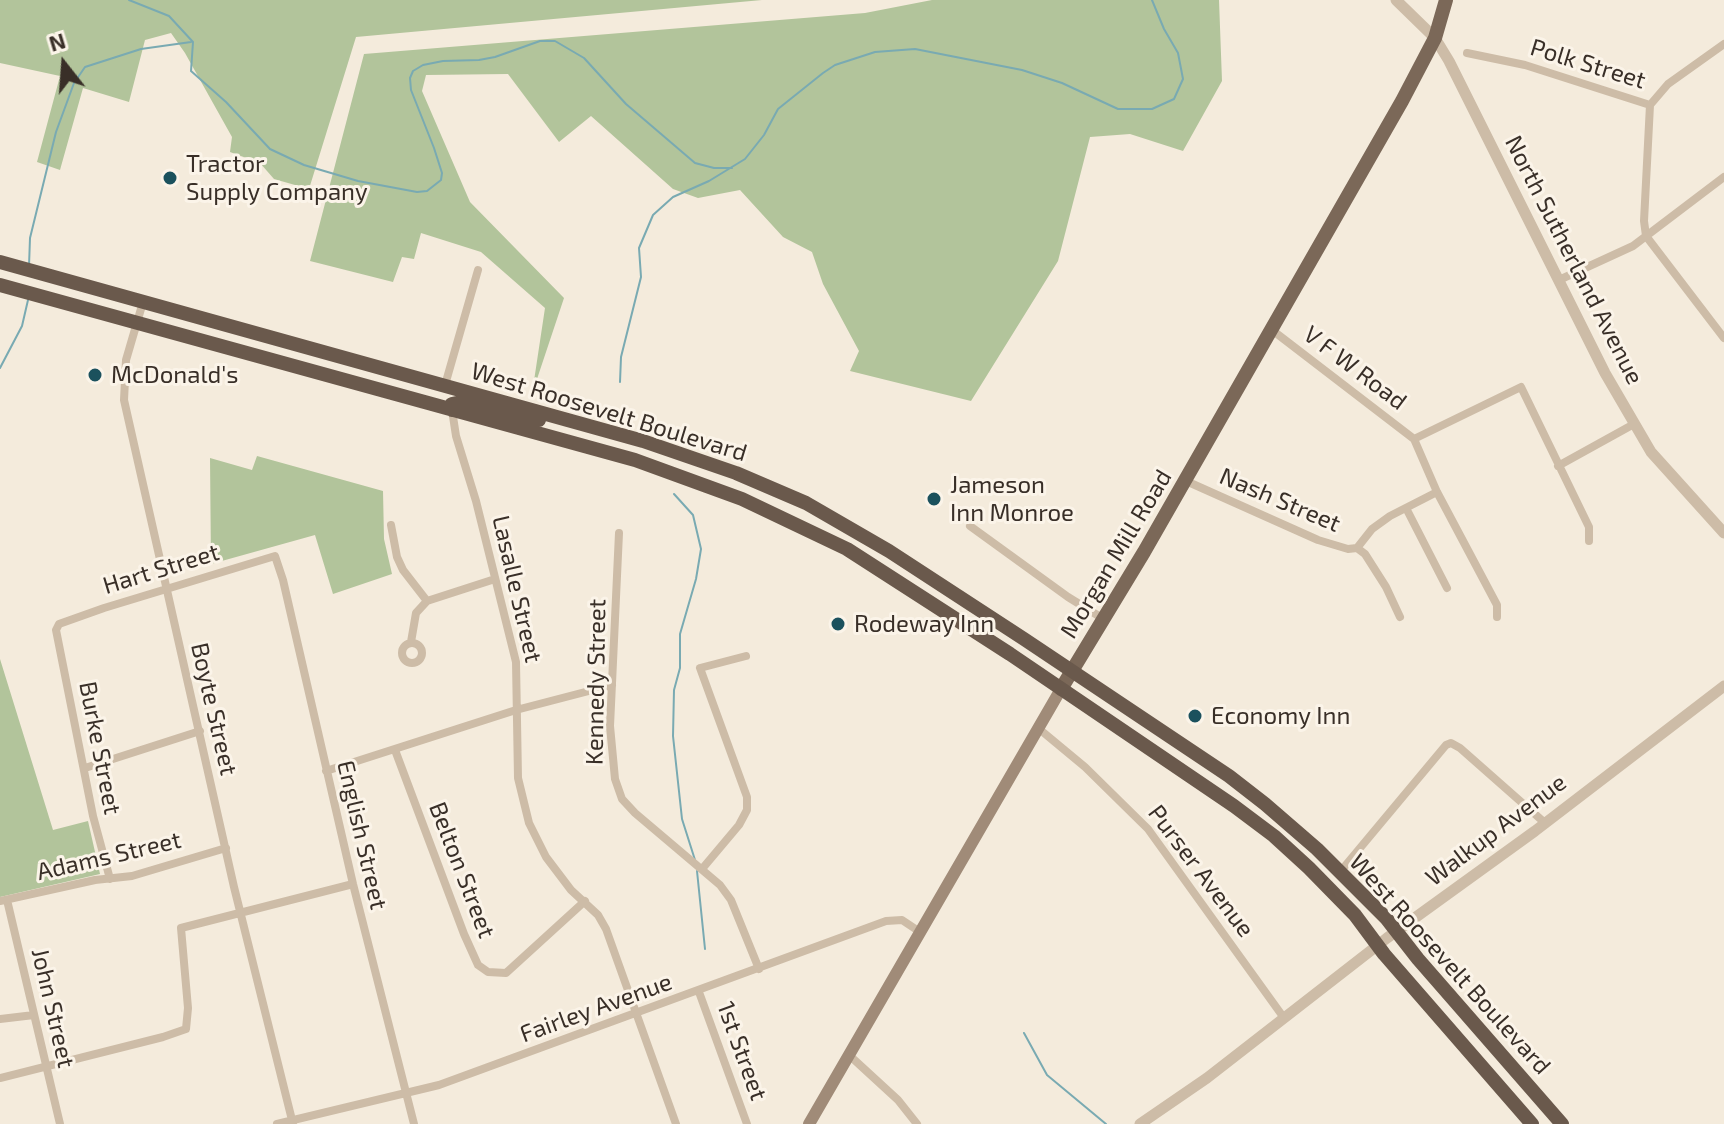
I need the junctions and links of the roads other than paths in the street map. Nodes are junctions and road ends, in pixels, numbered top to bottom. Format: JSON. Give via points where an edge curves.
{"nodes":[{"id":1,"x":1396,"y":0,"type":"edge"},
{"id":2,"x":1446,"y":0,"type":"edge"},
{"id":3,"x":1435,"y":38,"type":"junction"},
{"id":4,"x":1724,"y":44,"type":"edge"},
{"id":5,"x":1467,"y":53,"type":"dead end"},
{"id":6,"x":1650,"y":105,"type":"junction"},
{"id":7,"x":1724,"y":177,"type":"edge"},
{"id":8,"x":1646,"y":236,"type":"junction"},
{"id":9,"x":0,"y":262,"type":"edge"},
{"id":10,"x":478,"y":270,"type":"dead end"},
{"id":11,"x":1559,"y":280,"type":"junction"},
{"id":12,"x":0,"y":285,"type":"edge"},
{"id":13,"x":143,"y":302,"type":"junction"},
{"id":14,"x":136,"y":324,"type":"junction"},
{"id":15,"x":1272,"y":330,"type":"junction"},
{"id":16,"x":1724,"y":338,"type":"edge"},
{"id":17,"x":445,"y":385,"type":"junction"},
{"id":18,"x":452,"y":410,"type":"junction"},
{"id":19,"x":1634,"y":424,"type":"junction"},
{"id":20,"x":512,"y":426,"type":"junction"},
{"id":21,"x":594,"y":427,"type":"junction"},
{"id":22,"x":1414,"y":439,"type":"junction"},
{"id":23,"x":656,"y":445,"type":"junction"},
{"id":24,"x":1558,"y":466,"type":"junction"},
{"id":25,"x":1186,"y":481,"type":"junction"},
{"id":26,"x":1437,"y":492,"type":"junction"},
{"id":27,"x":1406,"y":508,"type":"junction"},
{"id":28,"x":391,"y":525,"type":"dead end"},
{"id":29,"x":970,"y":526,"type":"dead end"},
{"id":30,"x":619,"y":533,"type":"dead end"},
{"id":31,"x":1724,"y":533,"type":"edge"},
{"id":32,"x":1589,"y":541,"type":"dead end"},
{"id":33,"x":1357,"y":548,"type":"junction"},
{"id":34,"x":275,"y":556,"type":"joint"},
{"id":35,"x":495,"y":579,"type":"junction"},
{"id":36,"x":166,"y":588,"type":"junction"},
{"id":37,"x":1447,"y":588,"type":"dead end"},
{"id":38,"x":427,"y":601,"type":"junction"},
{"id":39,"x":1400,"y":617,"type":"dead end"},
{"id":40,"x":1497,"y":617,"type":"dead end"},
{"id":41,"x":1102,"y":618,"type":"junction"},
{"id":42,"x":59,"y":624,"type":"joint"},
{"id":43,"x":411,"y":642,"type":"dead end"},
{"id":44,"x":746,"y":656,"type":"dead end"},
{"id":45,"x":1071,"y":671,"type":"junction"},
{"id":46,"x":612,"y":685,"type":"junction"},
{"id":47,"x":1724,"y":686,"type":"edge"},
{"id":48,"x":1061,"y":689,"type":"junction"},
{"id":49,"x":516,"y":710,"type":"junction"},
{"id":50,"x":1038,"y":728,"type":"junction"},
{"id":51,"x":200,"y":731,"type":"junction"},
{"id":52,"x":395,"y":750,"type":"junction"},
{"id":53,"x":85,"y":768,"type":"junction"},
{"id":54,"x":326,"y":771,"type":"junction"},
{"id":55,"x":1545,"y":823,"type":"junction"},
{"id":56,"x":226,"y":848,"type":"junction"},
{"id":57,"x":702,"y":869,"type":"junction"},
{"id":58,"x":1340,"y":872,"type":"junction"},
{"id":59,"x":110,"y":879,"type":"junction"},
{"id":60,"x":353,"y":884,"type":"junction"},
{"id":61,"x":4,"y":900,"type":"edge"},
{"id":62,"x":585,"y":901,"type":"junction"},
{"id":63,"x":240,"y":911,"type":"junction"},
{"id":64,"x":1397,"y":931,"type":"junction"},
{"id":65,"x":920,"y":932,"type":"junction"},
{"id":66,"x":1378,"y":946,"type":"junction"},
{"id":67,"x":759,"y":969,"type":"junction"},
{"id":68,"x":699,"y":992,"type":"junction"},
{"id":69,"x":638,"y":1014,"type":"junction"},
{"id":70,"x":34,"y":1015,"type":"junction"},
{"id":71,"x":1284,"y":1018,"type":"junction"},
{"id":72,"x":0,"y":1019,"type":"edge"},
{"id":73,"x":849,"y":1055,"type":"junction"},
{"id":74,"x":46,"y":1067,"type":"junction"},
{"id":75,"x":0,"y":1078,"type":"edge"},
{"id":76,"x":406,"y":1092,"type":"junction"},
{"id":77,"x":293,"y":1122,"type":"edge"},
{"id":78,"x":60,"y":1124,"type":"edge"},
{"id":79,"x":277,"y":1124,"type":"edge"},
{"id":80,"x":414,"y":1124,"type":"edge"},
{"id":81,"x":676,"y":1124,"type":"edge"},
{"id":82,"x":747,"y":1124,"type":"edge"},
{"id":83,"x":809,"y":1124,"type":"edge"},
{"id":84,"x":917,"y":1124,"type":"edge"},
{"id":85,"x":1140,"y":1124,"type":"edge"},
{"id":86,"x":1532,"y":1124,"type":"edge"},
{"id":87,"x":1562,"y":1124,"type":"edge"}],
"edges":[{"from":1,"to":3,"type":"street","name":"North Sutherland Avenue"},
{"from":2,"to":3,"type":"main road","name":"Morgan Mill Road"},
{"from":3,"to":11,"type":"street","name":"North Sutherland Avenue"},
{"from":3,"to":15,"type":"main road","name":"Morgan Mill Road"},
{"from":4,"to":6,"type":"street","name":"Polk Street","via":[[1668,84]]},
{"from":5,"to":6,"type":"street","name":"Polk Street","via":[[1525,65]]},
{"from":6,"to":8,"type":"street"},
{"from":7,"to":8,"type":"street"},
{"from":8,"to":11,"type":"street"},
{"from":8,"to":16,"type":"street"},
{"from":9,"to":13,"type":"highway","name":"West Roosevelt Boulevard"},
{"from":10,"to":17,"type":"street"},
{"from":11,"to":19,"type":"street","name":"North Sutherland Avenue"},
{"from":12,"to":14,"type":"highway","name":"West Roosevelt Boulevard"},
{"from":13,"to":14,"type":"street","name":"Boyte Street"},
{"from":13,"to":17,"type":"highway","name":"West Roosevelt Boulevard"},
{"from":14,"to":18,"type":"highway","name":"West Roosevelt Boulevard"},
{"from":14,"to":36,"type":"street","name":"Boyte Street","via":[[126,360],[124,400]]},
{"from":15,"to":22,"type":"street","name":"V F W Road"},
{"from":15,"to":25,"type":"main road","name":"Morgan Mill Road"},
{"from":17,"to":21,"type":"highway","name":"West Roosevelt Boulevard"},
{"from":18,"to":20,"type":"highway","name":"West Roosevelt Boulevard"},
{"from":18,"to":21,"type":"highway","via":[[452,404],[461,402]]},
{"from":18,"to":35,"type":"street","name":"Lasalle Street"},
{"from":19,"to":24,"type":"street"},
{"from":19,"to":31,"type":"street","name":"North Sutherland Avenue","via":[[1662,467]]},
{"from":20,"to":23,"type":"highway","via":[[561,431],[644,453]]},
{"from":20,"to":48,"type":"highway","name":"West Roosevelt Boulevard","via":[[635,460],[780,515],[847,549]]},
{"from":21,"to":23,"type":"highway","name":"West Roosevelt Boulevard"},
{"from":22,"to":24,"type":"street","via":[[1521,387]]},
{"from":22,"to":26,"type":"street"},
{"from":23,"to":45,"type":"highway","name":"West Roosevelt Boulevard","via":[[806,503]]},
{"from":24,"to":32,"type":"street","via":[[1589,527]]},
{"from":25,"to":33,"type":"street","name":"Nash Street","via":[[1336,547]]},
{"from":25,"to":41,"type":"main road","name":"Morgan Mill Road"},
{"from":26,"to":27,"type":"street","name":"Nash Street"},
{"from":26,"to":40,"type":"street","via":[[1493,597]]},
{"from":27,"to":33,"type":"street","name":"Nash Street","via":[[1372,529]]},
{"from":27,"to":37,"type":"street"},
{"from":28,"to":38,"type":"street","via":[[403,570]]},
{"from":29,"to":41,"type":"street"},
{"from":30,"to":46,"type":"street","name":"Kennedy Street"},
{"from":33,"to":39,"type":"street","via":[[1370,561]]},
{"from":34,"to":36,"type":"street","name":"Hart Street"},
{"from":34,"to":54,"type":"street","name":"English Street"},
{"from":35,"to":38,"type":"street"},
{"from":35,"to":49,"type":"street","name":"Lasalle Street","via":[[516,662]]},
{"from":36,"to":42,"type":"street","name":"Hart Street"},
{"from":36,"to":51,"type":"street","name":"Boyte Street"},
{"from":38,"to":43,"type":"street","via":[[416,613]]},
{"from":41,"to":45,"type":"main road","name":"Morgan Mill Road"},
{"from":42,"to":53,"type":"street","name":"Burke Street","via":[[58,645]]},
{"from":44,"to":57,"type":"street","via":[[700,668],[747,797],[739,825]]},
{"from":45,"to":48,"type":"main road","name":"Morgan Mill Road"},
{"from":45,"to":58,"type":"highway","name":"West Roosevelt Boulevard","via":[[1229,776]]},
{"from":46,"to":49,"type":"street"},
{"from":46,"to":57,"type":"street","name":"Kennedy Street","via":[[612,765],[622,799]]},
{"from":47,"to":55,"type":"street","name":"Walkup Avenue"},
{"from":48,"to":50,"type":"main road","name":"Morgan Mill Road"},
{"from":48,"to":66,"type":"highway","name":"West Roosevelt Boulevard","via":[[1274,836],[1355,915]]},
{"from":49,"to":52,"type":"street"},
{"from":49,"to":62,"type":"street","name":"Lasalle Street","via":[[518,778],[529,823],[546,857]]},
{"from":50,"to":65,"type":"main road","name":"Morgan Mill Road"},
{"from":50,"to":71,"type":"street","name":"Purser Avenue","via":[[1148,829]]},
{"from":51,"to":53,"type":"street"},
{"from":51,"to":56,"type":"street","name":"Boyte Street"},
{"from":52,"to":54,"type":"street"},
{"from":52,"to":62,"type":"street","name":"Belton Street","via":[[478,965],[506,973]]},
{"from":53,"to":59,"type":"street","name":"Burke Street"},
{"from":54,"to":60,"type":"street","name":"English Street"},
{"from":55,"to":58,"type":"street","via":[[1451,743]]},
{"from":55,"to":64,"type":"street","name":"Walkup Avenue"},
{"from":56,"to":59,"type":"street","name":"Adams Street"},
{"from":56,"to":63,"type":"street","name":"Boyte Street"},
{"from":57,"to":67,"type":"street","name":"Kennedy Street","via":[[731,900]]},
{"from":58,"to":64,"type":"highway","name":"West Roosevelt Boulevard"},
{"from":59,"to":61,"type":"street","name":"Adams Street"},
{"from":60,"to":63,"type":"street"},
{"from":60,"to":76,"type":"street","name":"English Street"},
{"from":61,"to":70,"type":"street","name":"John Street"},
{"from":62,"to":69,"type":"street","name":"Lasalle Street","via":[[606,929]]},
{"from":63,"to":74,"type":"street","via":[[181,928],[186,1029]]},
{"from":63,"to":77,"type":"street","name":"Boyte Street"},
{"from":64,"to":66,"type":"street","name":"Walkup Avenue"},
{"from":64,"to":87,"type":"highway","name":"West Roosevelt Boulevard"},
{"from":65,"to":67,"type":"street","name":"Fairley Avenue","via":[[894,919]]},
{"from":65,"to":73,"type":"main road","name":"Morgan Mill Road"},
{"from":66,"to":71,"type":"street","name":"Walkup Avenue"},
{"from":66,"to":86,"type":"highway","name":"West Roosevelt Boulevard"},
{"from":67,"to":68,"type":"street","name":"Fairley Avenue"},
{"from":68,"to":69,"type":"street","name":"Fairley Avenue"},
{"from":68,"to":82,"type":"street","name":"1st Street"},
{"from":69,"to":76,"type":"street","name":"Fairley Avenue"},
{"from":69,"to":81,"type":"street","name":"Lasalle Street"},
{"from":70,"to":72,"type":"street"},
{"from":70,"to":74,"type":"street","name":"John Street"},
{"from":71,"to":85,"type":"street","name":"Walkup Avenue"},
{"from":73,"to":83,"type":"main road","name":"Morgan Mill Road"},
{"from":73,"to":84,"type":"street"},
{"from":74,"to":75,"type":"street"},
{"from":74,"to":78,"type":"street","name":"John Street"},
{"from":76,"to":77,"type":"street","name":"Fairley Avenue"},
{"from":76,"to":80,"type":"street","name":"English Street"},
{"from":77,"to":79,"type":"street","name":"Fairley Avenue"}]}
